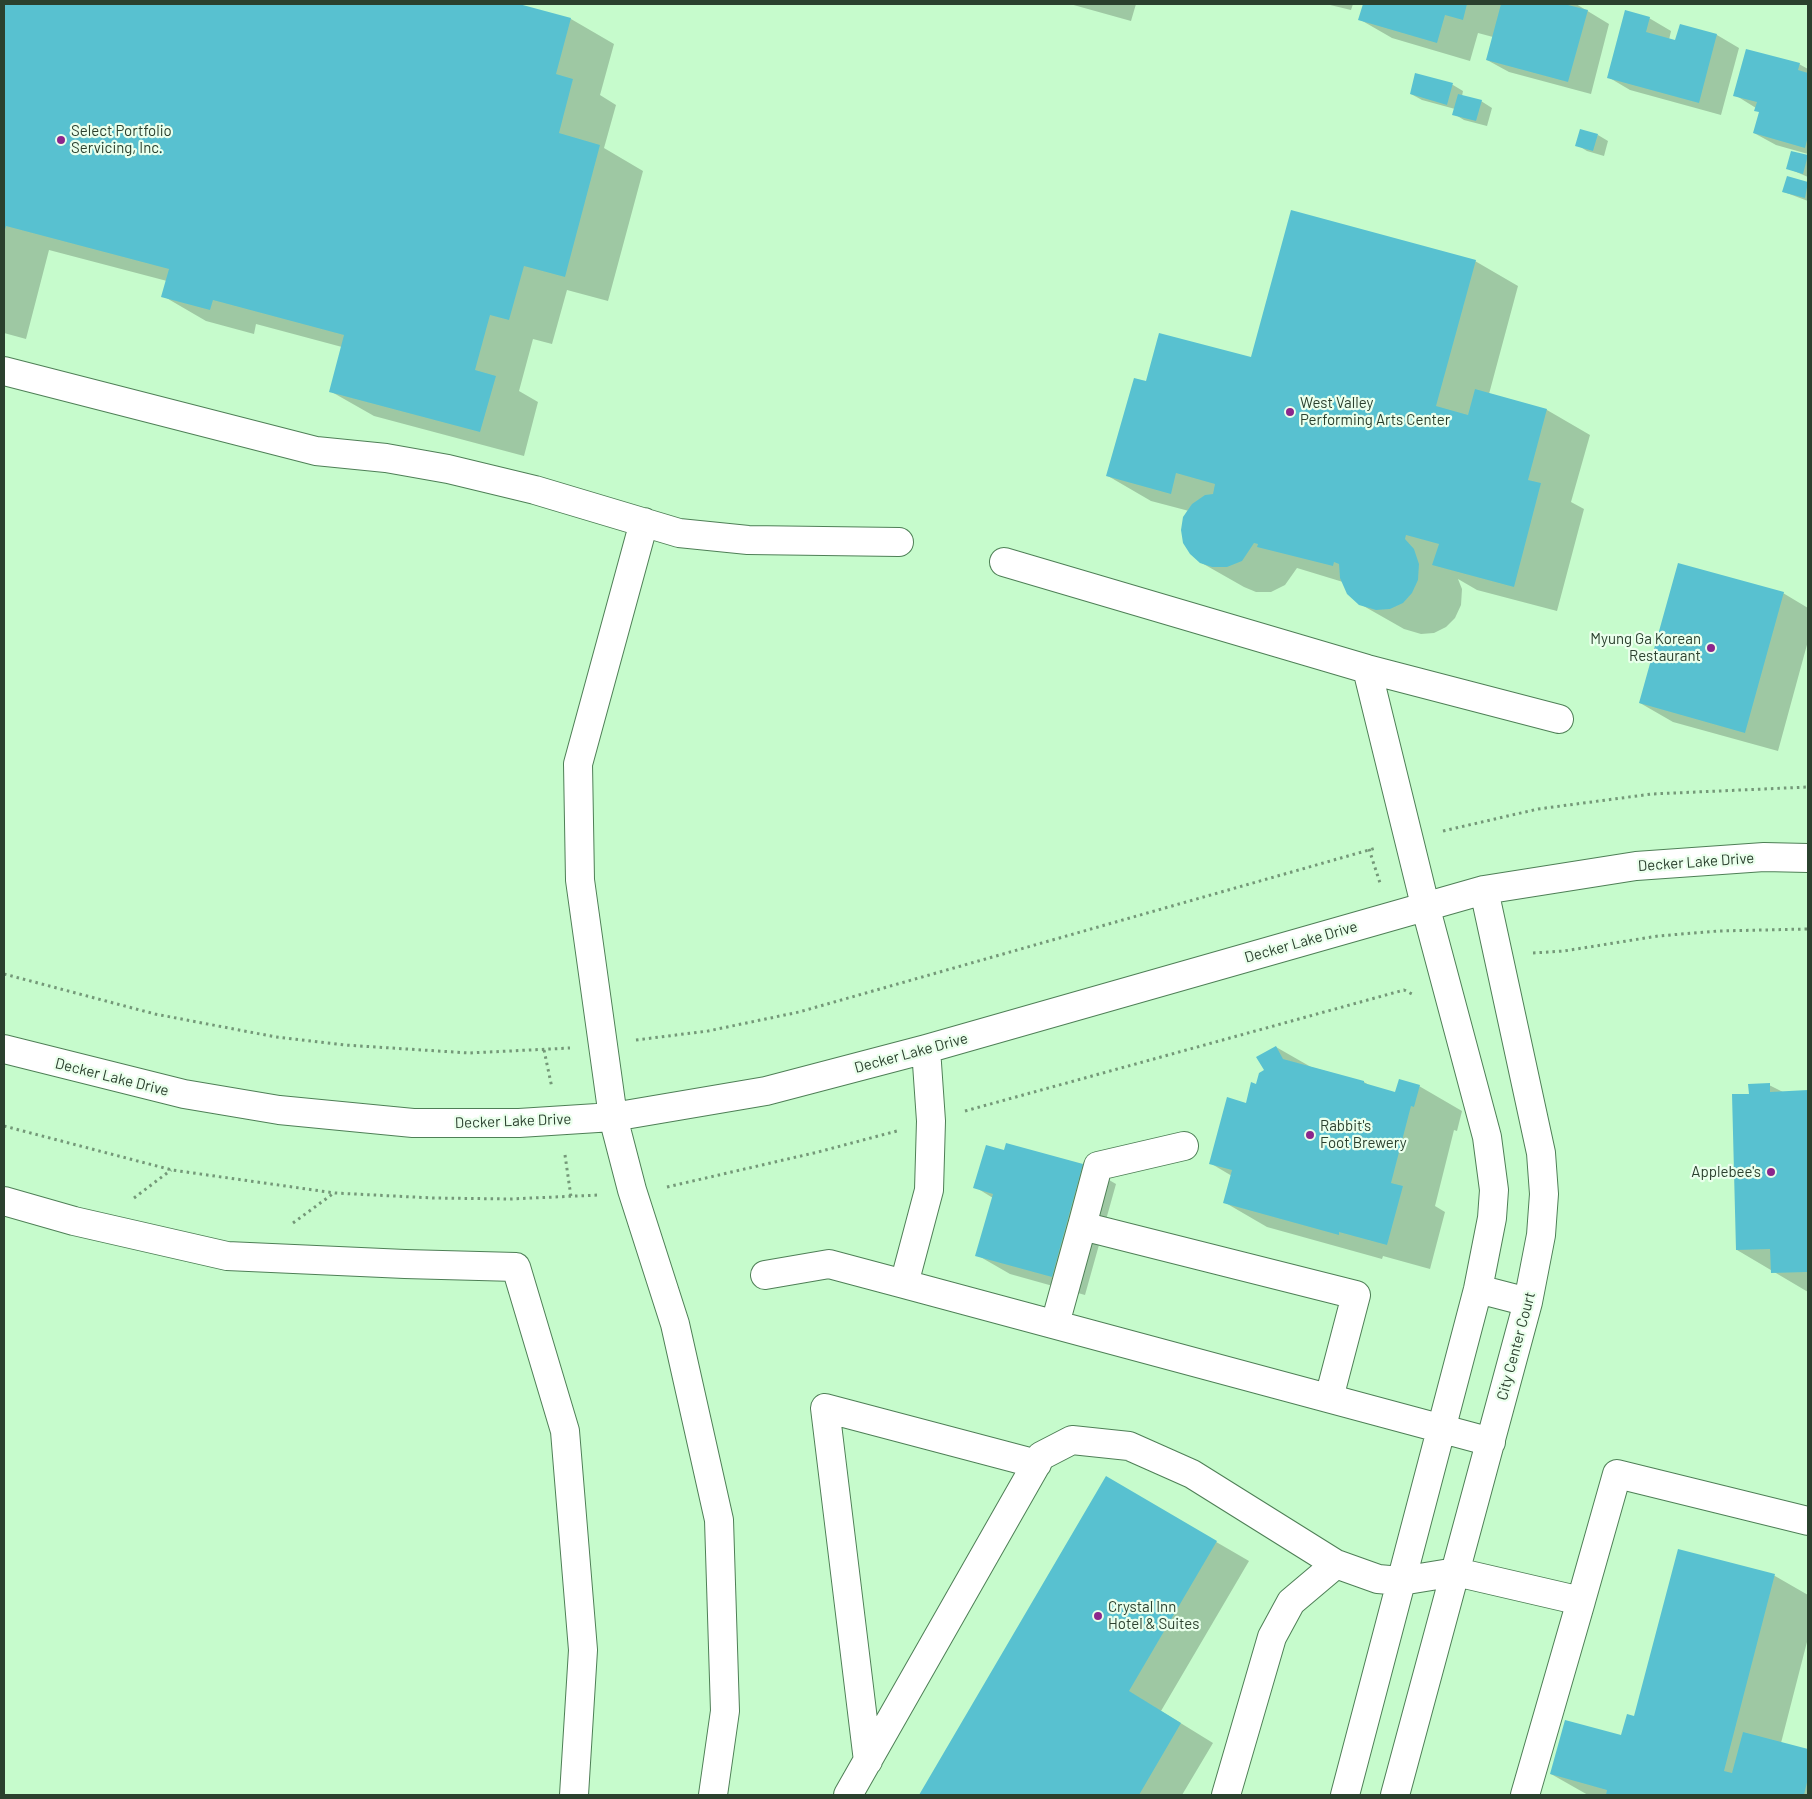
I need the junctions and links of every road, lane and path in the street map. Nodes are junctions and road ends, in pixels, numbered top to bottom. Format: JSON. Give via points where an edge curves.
{"nodes":[{"id":1,"x":4,"y":371,"type":"edge"},
{"id":2,"x":644,"y":522,"type":"junction"},
{"id":3,"x":899,"y":542,"type":"dead end"},
{"id":4,"x":1004,"y":562,"type":"dead end"},
{"id":5,"x":1367,"y":669,"type":"junction"},
{"id":6,"x":1559,"y":719,"type":"dead end"},
{"id":7,"x":1808,"y":787,"type":"edge"},
{"id":8,"x":1448,"y":830,"type":"dead end"},
{"id":9,"x":1382,"y":846,"type":"dead end"},
{"id":10,"x":1369,"y":849,"type":"junction"},
{"id":11,"x":1808,"y":858,"type":"edge"},
{"id":12,"x":1375,"y":866,"type":"dead end"},
{"id":13,"x":1484,"y":890,"type":"junction"},
{"id":14,"x":1425,"y":905,"type":"junction"},
{"id":15,"x":1808,"y":929,"type":"edge"},
{"id":16,"x":1535,"y":953,"type":"dead end"},
{"id":17,"x":4,"y":974,"type":"edge"},
{"id":18,"x":1412,"y":994,"type":"dead end"},
{"id":19,"x":650,"y":1038,"type":"dead end"},
{"id":20,"x":557,"y":1049,"type":"dead end"},
{"id":21,"x":926,"y":1049,"type":"junction"},
{"id":22,"x":4,"y":1050,"type":"edge"},
{"id":23,"x":544,"y":1050,"type":"junction"},
{"id":24,"x":547,"y":1064,"type":"dead end"},
{"id":25,"x":613,"y":1117,"type":"junction"},
{"id":26,"x":931,"y":1121,"type":"junction"},
{"id":27,"x":4,"y":1126,"type":"edge"},
{"id":28,"x":1184,"y":1146,"type":"dead end"},
{"id":29,"x":172,"y":1170,"type":"junction"},
{"id":30,"x":569,"y":1175,"type":"dead end"},
{"id":31,"x":678,"y":1186,"type":"dead end"},
{"id":32,"x":335,"y":1193,"type":"junction"},
{"id":33,"x":571,"y":1197,"type":"junction"},
{"id":34,"x":588,"y":1197,"type":"dead end"},
{"id":35,"x":134,"y":1198,"type":"dead end"},
{"id":36,"x":4,"y":1201,"type":"edge"},
{"id":37,"x":290,"y":1225,"type":"dead end"},
{"id":38,"x":1082,"y":1226,"type":"junction"},
{"id":39,"x":765,"y":1275,"type":"dead end"},
{"id":40,"x":904,"y":1284,"type":"junction"},
{"id":41,"x":1478,"y":1289,"type":"junction"},
{"id":42,"x":1528,"y":1302,"type":"junction"},
{"id":43,"x":1055,"y":1324,"type":"junction"},
{"id":44,"x":1330,"y":1398,"type":"junction"},
{"id":45,"x":1441,"y":1428,"type":"junction"},
{"id":46,"x":1491,"y":1442,"type":"junction"},
{"id":47,"x":1037,"y":1464,"type":"junction"},
{"id":48,"x":1808,"y":1521,"type":"edge"},
{"id":49,"x":1336,"y":1564,"type":"junction"},
{"id":50,"x":1456,"y":1572,"type":"junction"},
{"id":51,"x":1402,"y":1581,"type":"junction"},
{"id":52,"x":1582,"y":1601,"type":"junction"},
{"id":53,"x":868,"y":1761,"type":"junction"},
{"id":54,"x":574,"y":1795,"type":"edge"},
{"id":55,"x":713,"y":1795,"type":"edge"},
{"id":56,"x":848,"y":1795,"type":"edge"},
{"id":57,"x":1226,"y":1795,"type":"edge"},
{"id":58,"x":1345,"y":1795,"type":"edge"},
{"id":59,"x":1395,"y":1795,"type":"edge"},
{"id":60,"x":1525,"y":1795,"type":"edge"}],
"edges":[{"from":1,"to":2,"type":"street","via":[[316,451],[386,458],[448,469]]},
{"from":2,"to":3,"type":"street","via":[[679,533],[748,540]]},
{"from":2,"to":25,"type":"street","via":[[578,764],[580,880]]},
{"from":4,"to":5,"type":"street"},
{"from":5,"to":6,"type":"street"},
{"from":5,"to":14,"type":"street"},
{"from":7,"to":8,"type":"path","via":[[1652,794],[1538,809]]},
{"from":9,"to":10,"type":"path"},
{"from":10,"to":12,"type":"path"},
{"from":10,"to":19,"type":"path","via":[[808,1009],[708,1031]]},
{"from":11,"to":13,"type":"street","name":"Decker Lake Drive","via":[[1764,857],[1636,866]]},
{"from":13,"to":14,"type":"street","name":"Decker Lake Drive"},
{"from":13,"to":42,"type":"street","name":"City Center Court","via":[[1541,1153],[1544,1194],[1541,1235]]},
{"from":14,"to":21,"type":"street","name":"Decker Lake Drive"},
{"from":14,"to":41,"type":"street","via":[[1487,1137],[1491,1163],[1494,1190],[1492,1218]]},
{"from":15,"to":16,"type":"path","via":[[1718,930]]},
{"from":17,"to":23,"type":"path","via":[[155,1014],[276,1037],[345,1045],[469,1052]]},
{"from":18,"to":26,"type":"path","via":[[1404,990]]},
{"from":20,"to":23,"type":"path"},
{"from":21,"to":25,"type":"street","name":"Decker Lake Drive","via":[[766,1091]]},
{"from":21,"to":26,"type":"street"},
{"from":22,"to":25,"type":"street","name":"Decker Lake Drive","via":[[184,1094],[279,1110],[413,1123],[519,1123]]},
{"from":23,"to":24,"type":"path"},
{"from":25,"to":55,"type":"street","via":[[632,1190],[675,1324],[719,1520],[725,1711]]},
{"from":26,"to":31,"type":"path"},
{"from":26,"to":40,"type":"street","via":[[929,1190]]},
{"from":27,"to":29,"type":"path"},
{"from":28,"to":38,"type":"street","via":[[1098,1166]]},
{"from":29,"to":32,"type":"path"},
{"from":29,"to":35,"type":"path"},
{"from":30,"to":33,"type":"path"},
{"from":32,"to":33,"type":"path","via":[[434,1198]]},
{"from":32,"to":37,"type":"path"},
{"from":33,"to":34,"type":"path"},
{"from":36,"to":54,"type":"street","via":[[74,1221],[227,1256],[516,1267],[565,1431],[583,1650]]},
{"from":38,"to":43,"type":"street"},
{"from":38,"to":44,"type":"street","via":[[1356,1295]]},
{"from":39,"to":40,"type":"street","via":[[829,1264]]},
{"from":40,"to":43,"type":"street"},
{"from":41,"to":42,"type":"street"},
{"from":41,"to":45,"type":"street"},
{"from":42,"to":46,"type":"street","name":"City Center Court"},
{"from":43,"to":44,"type":"street"},
{"from":44,"to":45,"type":"street"},
{"from":45,"to":46,"type":"street"},
{"from":45,"to":51,"type":"street"},
{"from":46,"to":50,"type":"street","name":"City Center Court"},
{"from":47,"to":49,"type":"street","via":[[1041,1456],[1072,1440],[1129,1446],[1192,1474]]},
{"from":47,"to":53,"type":"street"},
{"from":47,"to":53,"type":"street","via":[[825,1408]]},
{"from":48,"to":52,"type":"street","via":[[1618,1474]]},
{"from":49,"to":51,"type":"street","via":[[1378,1579]]},
{"from":49,"to":57,"type":"street","via":[[1291,1602],[1272,1637]]},
{"from":50,"to":51,"type":"street"},
{"from":50,"to":52,"type":"street"},
{"from":50,"to":59,"type":"street","name":"City Center Court"},
{"from":51,"to":58,"type":"street"},
{"from":52,"to":60,"type":"street"},
{"from":53,"to":56,"type":"street"}]}
